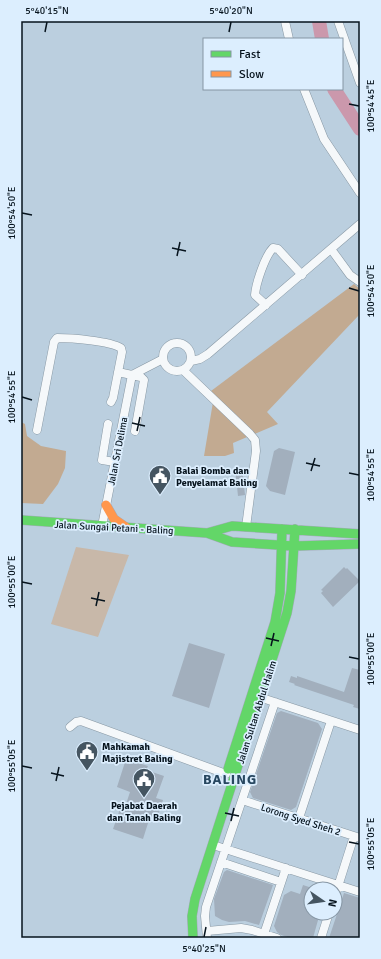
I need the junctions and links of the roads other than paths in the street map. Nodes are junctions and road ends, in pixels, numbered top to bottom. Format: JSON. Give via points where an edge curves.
{"nodes":[{"id":1,"x":285,"y":21,"type":"edge"},
{"id":2,"x":338,"y":21,"type":"edge"},
{"id":3,"x":289,"y":38,"type":"edge"},
{"id":4,"x":360,"y":83,"type":"edge"},
{"id":5,"x":304,"y":90,"type":"edge"},
{"id":6,"x":360,"y":193,"type":"edge"},
{"id":7,"x":360,"y":224,"type":"edge"},
{"id":8,"x":331,"y":249,"type":"junction"},
{"id":9,"x":302,"y":275,"type":"junction"},
{"id":10,"x":360,"y":282,"type":"edge"},
{"id":11,"x":266,"y":306,"type":"junction"},
{"id":12,"x":163,"y":359,"type":"junction"},
{"id":13,"x":191,"y":361,"type":"junction"},
{"id":14,"x":183,"y":370,"type":"junction"},
{"id":15,"x":118,"y":372,"type":"junction"},
{"id":16,"x":132,"y":375,"type":"junction"},
{"id":17,"x":111,"y":402,"type":"dead end"},
{"id":18,"x":108,"y":424,"type":"dead end"},
{"id":19,"x":36,"y":430,"type":"dead end"},
{"id":20,"x":135,"y":431,"type":"dead end"},
{"id":21,"x":115,"y":462,"type":"junction"},
{"id":22,"x":106,"y":505,"type":"junction"},
{"id":23,"x":21,"y":520,"type":"edge"},
{"id":24,"x":102,"y":526,"type":"junction"},
{"id":25,"x":246,"y":527,"type":"junction"},
{"id":26,"x":127,"y":528,"type":"junction"},
{"id":27,"x":282,"y":529,"type":"junction"},
{"id":28,"x":295,"y":529,"type":"junction"},
{"id":29,"x":206,"y":533,"type":"junction"},
{"id":30,"x":360,"y":534,"type":"edge"},
{"id":31,"x":360,"y":544,"type":"edge"},
{"id":32,"x":282,"y":545,"type":"junction"},
{"id":33,"x":294,"y":546,"type":"junction"},
{"id":34,"x":317,"y":546,"type":"junction"},
{"id":35,"x":293,"y":562,"type":"junction"},
{"id":36,"x":256,"y":696,"type":"junction"},
{"id":37,"x":275,"y":702,"type":"junction"},
{"id":38,"x":331,"y":720,"type":"junction"},
{"id":39,"x":70,"y":727,"type":"dead end"},
{"id":40,"x":360,"y":730,"type":"edge"},
{"id":41,"x":226,"y":774,"type":"junction"},
{"id":42,"x":242,"y":800,"type":"junction"},
{"id":43,"x":299,"y":818,"type":"junction"},
{"id":44,"x":357,"y":837,"type":"edge"},
{"id":45,"x":213,"y":844,"type":"junction"},
{"id":46,"x":226,"y":849,"type":"junction"},
{"id":47,"x":221,"y":862,"type":"junction"},
{"id":48,"x":286,"y":868,"type":"junction"},
{"id":49,"x":326,"y":881,"type":"edge"},
{"id":50,"x":340,"y":881,"type":"edge"},
{"id":51,"x":281,"y":882,"type":"junction"},
{"id":52,"x":343,"y":887,"type":"edge"},
{"id":53,"x":360,"y":892,"type":"edge"},
{"id":54,"x":326,"y":921,"type":"edge"},
{"id":55,"x":264,"y":934,"type":"junction"},
{"id":56,"x":207,"y":935,"type":"edge"},
{"id":57,"x":184,"y":938,"type":"edge"},
{"id":58,"x":193,"y":938,"type":"edge"},
{"id":59,"x":277,"y":938,"type":"edge"},
{"id":60,"x":321,"y":938,"type":"edge"}],
"edges":[{"from":1,"to":3,"type":"street"},
{"from":2,"to":4,"type":"street"},
{"from":5,"to":6,"type":"street","via":[[324,139]]},
{"from":7,"to":8,"type":"street"},
{"from":8,"to":9,"type":"street"},
{"from":8,"to":10,"type":"street","via":[[350,275]]},
{"from":9,"to":11,"type":"street"},
{"from":9,"to":11,"type":"street","via":[[278,249],[273,248],[268,253],[255,295]]},
{"from":11,"to":13,"type":"street","via":[[208,354]]},
{"from":12,"to":13,"type":"street","via":[[167,348],[177,343],[187,347]]},
{"from":12,"to":14,"type":"street","via":[[170,370]]},
{"from":12,"to":16,"type":"street"},
{"from":13,"to":14,"type":"street"},
{"from":14,"to":25,"type":"street","via":[[255,440],[256,451]]},
{"from":15,"to":16,"type":"street"},
{"from":15,"to":17,"type":"street"},
{"from":15,"to":19,"type":"street","via":[[122,352],[119,346],[56,339]]},
{"from":16,"to":20,"type":"street","via":[[144,381]]},
{"from":16,"to":21,"type":"street","name":"Jalan Sri Delima"},
{"from":18,"to":21,"type":"street","via":[[102,460]]},
{"from":21,"to":22,"type":"street","name":"Jalan Sri Delima"},
{"from":22,"to":24,"type":"street","name":"Jalan Sri Delima"},
{"from":22,"to":26,"type":"main road","via":[[114,520]]},
{"from":23,"to":24,"type":"main road","name":"Jalan Sungai Petani - Baling"},
{"from":24,"to":26,"type":"main road","name":"Jalan Sungai Petani - Baling"},
{"from":25,"to":27,"type":"main road","name":"Jalan Sungai Petani - Baling"},
{"from":25,"to":29,"type":"main road","name":"Jalan Sungai Petani - Baling","via":[[232,526]]},
{"from":26,"to":29,"type":"main road","name":"Jalan Sungai Petani - Baling"},
{"from":27,"to":28,"type":"main road","name":"Jalan Sungai Petani - Baling"},
{"from":27,"to":32,"type":"main road","name":"Jalan Sultan Abdul Halim"},
{"from":28,"to":30,"type":"main road","name":"Jalan Sungai Petani - Baling"},
{"from":28,"to":33,"type":"main road","name":"Jalan Sultan Abdul Halim"},
{"from":29,"to":32,"type":"main road","name":"Jalan Sungai Petani - Baling","via":[[232,542]]},
{"from":31,"to":34,"type":"main road","name":"Jalan Sungai Petani - Baling"},
{"from":32,"to":33,"type":"main road","name":"Jalan Sungai Petani - Baling"},
{"from":32,"to":36,"type":"main road","name":"Jalan Sultan Abdul Halim","via":[[280,593]]},
{"from":33,"to":34,"type":"main road","name":"Jalan Sungai Petani - Baling"},
{"from":33,"to":35,"type":"main road","name":"Jalan Sultan Abdul Halim"},
{"from":34,"to":35,"type":"main road","via":[[307,549]]},
{"from":35,"to":36,"type":"main road","name":"Jalan Sultan Abdul Halim","via":[[287,613]]},
{"from":36,"to":37,"type":"street"},
{"from":36,"to":41,"type":"main road","name":"Jalan Sultan Abdul Halim"},
{"from":36,"to":45,"type":"main road","name":"Jalan Sultan Abdul Halim"},
{"from":37,"to":38,"type":"street"},
{"from":37,"to":42,"type":"street"},
{"from":38,"to":40,"type":"street"},
{"from":38,"to":43,"type":"street"},
{"from":39,"to":41,"type":"street","via":[[82,721]]},
{"from":41,"to":57,"type":"main road","name":"Jalan Sultan Abdul Halim","via":[[184,908]]},
{"from":42,"to":43,"type":"street","name":"Lorong Syed Sheh 2"},
{"from":42,"to":46,"type":"street"},
{"from":43,"to":44,"type":"street","name":"Lorong Syed Sheh 2"},
{"from":44,"to":50,"type":"street"},
{"from":45,"to":46,"type":"street"},
{"from":45,"to":58,"type":"main road","name":"Jalan Sultan Abdul Halim","via":[[195,900],[192,916]]},
{"from":46,"to":47,"type":"street"},
{"from":46,"to":48,"type":"street"},
{"from":47,"to":51,"type":"street"},
{"from":47,"to":56,"type":"street","via":[[206,907]]},
{"from":48,"to":49,"type":"street"},
{"from":48,"to":51,"type":"street"},
{"from":51,"to":55,"type":"street"},
{"from":52,"to":53,"type":"street"},
{"from":54,"to":60,"type":"street"},
{"from":55,"to":56,"type":"street","via":[[240,928]]},
{"from":55,"to":59,"type":"street"}]}
